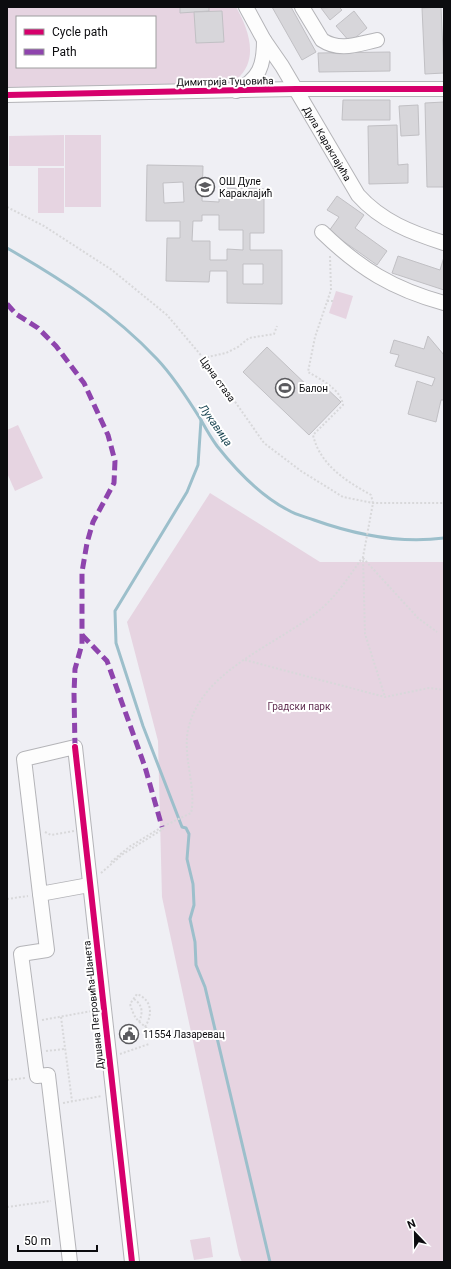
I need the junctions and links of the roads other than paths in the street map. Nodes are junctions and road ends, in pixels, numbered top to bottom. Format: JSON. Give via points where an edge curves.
{"nodes":[{"id":1,"x":246,"y":7,"type":"edge"},
{"id":2,"x":302,"y":7,"type":"edge"},
{"id":3,"x":264,"y":40,"type":"junction"},
{"id":4,"x":377,"y":40,"type":"dead end"},
{"id":5,"x":296,"y":89,"type":"junction"},
{"id":6,"x":444,"y":90,"type":"edge"},
{"id":7,"x":234,"y":91,"type":"junction"},
{"id":8,"x":7,"y":95,"type":"edge"},
{"id":9,"x":326,"y":236,"type":"road end"},
{"id":10,"x":444,"y":243,"type":"edge"},
{"id":11,"x":444,"y":304,"type":"edge"},
{"id":12,"x":89,"y":885,"type":"junction"},
{"id":13,"x":40,"y":894,"type":"junction"},
{"id":14,"x":70,"y":1262,"type":"edge"},
{"id":15,"x":132,"y":1262,"type":"edge"}],
"edges":[{"from":1,"to":3,"type":"street","name":"Дула Караклајића"},
{"from":2,"to":4,"type":"street","via":[[322,40],[327,43],[345,47]]},
{"from":3,"to":5,"type":"street","name":"Дула Караклајића"},
{"from":3,"to":7,"type":"street","via":[[264,56],[260,70],[249,82]]},
{"from":5,"to":6,"type":"street","name":"Димитрија Туцовића"},
{"from":5,"to":7,"type":"street","name":"Димитрија Туцовића"},
{"from":5,"to":10,"type":"street","name":"Дула Караклајића","via":[[351,184],[367,205],[401,227]]},
{"from":7,"to":8,"type":"street","name":"Димитрија Туцовића"},
{"from":9,"to":11,"type":"street","via":[[358,265],[389,284]]},
{"from":12,"to":13,"type":"street"},
{"from":12,"to":13,"type":"street","name":"Душана Петровића-Шанета","via":[[75,747],[24,759]]},
{"from":12,"to":15,"type":"street","name":"Душана Петровића-Шанета"},
{"from":13,"to":14,"type":"street","via":[[47,950],[21,954],[37,1076],[48,1076]]}]}
